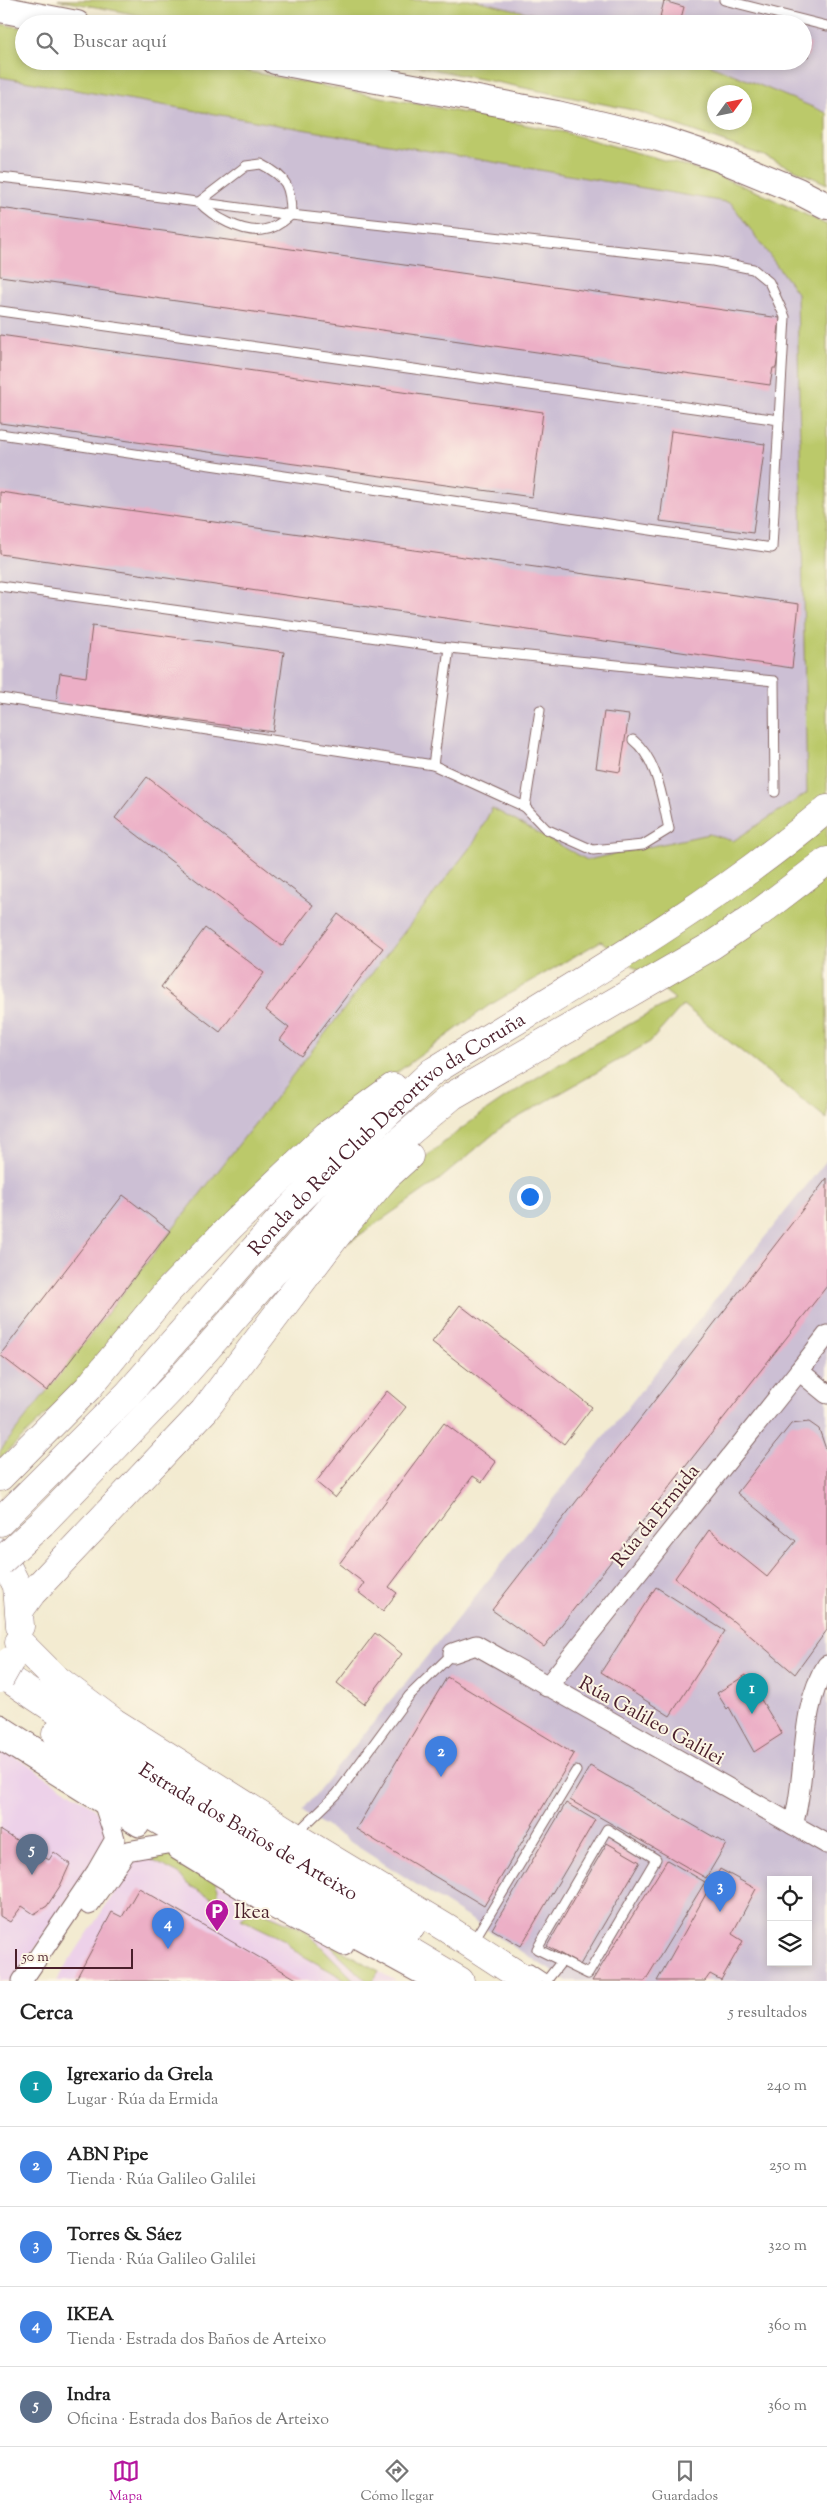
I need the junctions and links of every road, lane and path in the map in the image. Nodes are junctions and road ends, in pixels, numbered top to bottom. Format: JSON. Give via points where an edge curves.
{"nodes":[{"id":1,"x":724,"y":0,"type":"edge"},
{"id":2,"x":0,"y":9,"type":"edge"},
{"id":3,"x":31,"y":15,"type":"edge"},
{"id":4,"x":783,"y":15,"type":"edge"},
{"id":5,"x":812,"y":22,"type":"edge"},
{"id":6,"x":827,"y":26,"type":"edge"},
{"id":7,"x":323,"y":70,"type":"edge"},
{"id":8,"x":0,"y":177,"type":"edge"},
{"id":9,"x":199,"y":202,"type":"junction"},
{"id":10,"x":827,"y":206,"type":"edge"},
{"id":11,"x":291,"y":215,"type":"junction"},
{"id":12,"x":0,"y":311,"type":"edge"},
{"id":13,"x":779,"y":420,"type":"junction"},
{"id":14,"x":0,"y":434,"type":"edge"},
{"id":15,"x":0,"y":586,"type":"edge"},
{"id":16,"x":449,"y":648,"type":"junction"},
{"id":17,"x":0,"y":698,"type":"edge"},
{"id":18,"x":540,"y":710,"type":"dead end"},
{"id":19,"x":633,"y":740,"type":"dead end"},
{"id":20,"x":433,"y":765,"type":"junction"},
{"id":21,"x":775,"y":792,"type":"dead end"},
{"id":22,"x":827,"y":795,"type":"edge"},
{"id":23,"x":526,"y":807,"type":"junction"},
{"id":24,"x":827,"y":809,"type":"edge"},
{"id":25,"x":791,"y":840,"type":"junction"},
{"id":26,"x":827,"y":861,"type":"edge"},
{"id":27,"x":522,"y":1055,"type":"junction"},
{"id":28,"x":432,"y":1072,"type":"junction"},
{"id":29,"x":827,"y":1335,"type":"edge"},
{"id":30,"x":799,"y":1371,"type":"junction"},
{"id":31,"x":827,"y":1394,"type":"edge"},
{"id":32,"x":0,"y":1477,"type":"edge"},
{"id":33,"x":0,"y":1522,"type":"edge"},
{"id":34,"x":0,"y":1552,"type":"edge"},
{"id":35,"x":0,"y":1562,"type":"edge"},
{"id":36,"x":20,"y":1610,"type":"junction"},
{"id":37,"x":454,"y":1653,"type":"joint"},
{"id":38,"x":7,"y":1664,"type":"edge"},
{"id":39,"x":827,"y":1665,"type":"edge"},
{"id":40,"x":54,"y":1677,"type":"junction"},
{"id":41,"x":547,"y":1687,"type":"junction"},
{"id":42,"x":94,"y":1694,"type":"dead end"},
{"id":43,"x":0,"y":1696,"type":"edge"},
{"id":44,"x":0,"y":1724,"type":"edge"},
{"id":45,"x":0,"y":1740,"type":"edge"},
{"id":46,"x":35,"y":1746,"type":"junction"},
{"id":47,"x":576,"y":1771,"type":"dead end"},
{"id":48,"x":105,"y":1808,"type":"junction"},
{"id":49,"x":793,"y":1825,"type":"junction"},
{"id":50,"x":303,"y":1826,"type":"dead end"},
{"id":51,"x":167,"y":1844,"type":"junction"},
{"id":52,"x":827,"y":1844,"type":"edge"},
{"id":53,"x":477,"y":1935,"type":"dead end"},
{"id":54,"x":562,"y":1962,"type":"junction"},
{"id":55,"x":530,"y":1978,"type":"edge"},
{"id":56,"x":22,"y":1981,"type":"edge"},
{"id":57,"x":38,"y":1981,"type":"edge"},
{"id":58,"x":410,"y":1981,"type":"edge"},
{"id":59,"x":434,"y":1981,"type":"edge"},
{"id":60,"x":460,"y":1981,"type":"edge"}],
"edges":[{"from":1,"to":4,"type":"lane"},
{"from":2,"to":3,"type":"main road"},
{"from":5,"to":6,"type":"lane"},
{"from":7,"to":10,"type":"main road","via":[[557,114],[658,138],[718,158]]},
{"from":8,"to":9,"type":"lane"},
{"from":9,"to":11,"type":"lane"},
{"from":9,"to":11,"type":"lane","via":[[212,215],[237,226],[262,230],[280,224]]},
{"from":9,"to":11,"type":"lane","via":[[246,166],[261,164],[279,173],[291,192]]},
{"from":11,"to":13,"type":"lane","via":[[694,259],[753,269],[769,282],[785,317]]},
{"from":12,"to":13,"type":"lane"},
{"from":13,"to":14,"type":"lane","via":[[772,548]]},
{"from":15,"to":16,"type":"lane"},
{"from":16,"to":20,"type":"lane"},
{"from":16,"to":21,"type":"lane","via":[[774,681]]},
{"from":17,"to":20,"type":"lane"},
{"from":18,"to":23,"type":"lane"},
{"from":19,"to":23,"type":"lane","via":[[642,747],[653,768],[669,829],[643,845],[593,850],[546,829]]},
{"from":20,"to":23,"type":"lane"},
{"from":22,"to":25,"type":"main road"},
{"from":24,"to":25,"type":"main road","name":"Ronda do Real Club Deportivo da Coruña"},
{"from":25,"to":28,"type":"main road","name":"Ronda do Real Club Deportivo da Coruña","via":[[725,889]]},
{"from":26,"to":27,"type":"main road","name":"Ronda do Real Club Deportivo da Coruña","via":[[711,946]]},
{"from":27,"to":35,"type":"main road","name":"Ronda do Real Club Deportivo da Coruña","bridge":true,"via":[[452,1096],[359,1176],[175,1385]]},
{"from":27,"to":36,"type":"main road","via":[[386,1177],[337,1235],[204,1411],[32,1593]]},
{"from":28,"to":32,"type":"main road","via":[[399,1083],[320,1141],[225,1231],[167,1292],[88,1388]]},
{"from":28,"to":33,"type":"main road","name":"Ronda do Real Club Deportivo da Coruña","via":[[284,1215],[128,1394]]},
{"from":29,"to":30,"type":"street","name":"Rúa da Ermida"},
{"from":30,"to":31,"type":"street"},
{"from":30,"to":41,"type":"street","name":"Rúa da Ermida"},
{"from":34,"to":36,"type":"main road","via":[[17,1586]]},
{"from":36,"to":38,"type":"main road"},
{"from":37,"to":41,"type":"street","name":"Rúa Galileo Galilei","via":[[476,1645]]},
{"from":37,"to":50,"type":"lane","via":[[409,1696],[337,1794]]},
{"from":38,"to":40,"type":"main road"},
{"from":38,"to":55,"type":"main road","name":"Estrada dos Baños de Arteixo","via":[[61,1715],[203,1805]]},
{"from":39,"to":49,"type":"street","via":[[811,1701],[799,1803]]},
{"from":40,"to":42,"type":"lane"},
{"from":40,"to":55,"type":"main road","via":[[114,1722],[304,1842]]},
{"from":41,"to":49,"type":"street","name":"Rúa Galileo Galilei"},
{"from":43,"to":60,"type":"main road","name":"Estrada dos Baños de Arteixo","via":[[144,1793]]},
{"from":44,"to":46,"type":"street","name":"Estrada dos Baños de Arteixo"},
{"from":45,"to":48,"type":"street","name":"Estrada dos Baños de Arteixo"},
{"from":46,"to":48,"type":"street","name":"Estrada dos Baños de Arteixo"},
{"from":46,"to":59,"type":"street","name":"Estrada dos Baños de Arteixo","via":[[141,1815]]},
{"from":47,"to":53,"type":"lane"},
{"from":48,"to":51,"type":"street","name":"Estrada dos Baños de Arteixo"},
{"from":48,"to":56,"type":"street","via":[[115,1839]]},
{"from":49,"to":52,"type":"street","name":"Rúa Galileo Galilei"},
{"from":51,"to":57,"type":"street","via":[[127,1851]]},
{"from":51,"to":58,"type":"street","name":"Estrada dos Baños de Arteixo","via":[[272,1908]]},
{"from":54,"to":54,"type":"lane","via":[[537,1949],[607,1829],[656,1859],[588,1974]]},
{"from":54,"to":55,"type":"lane"}]}
